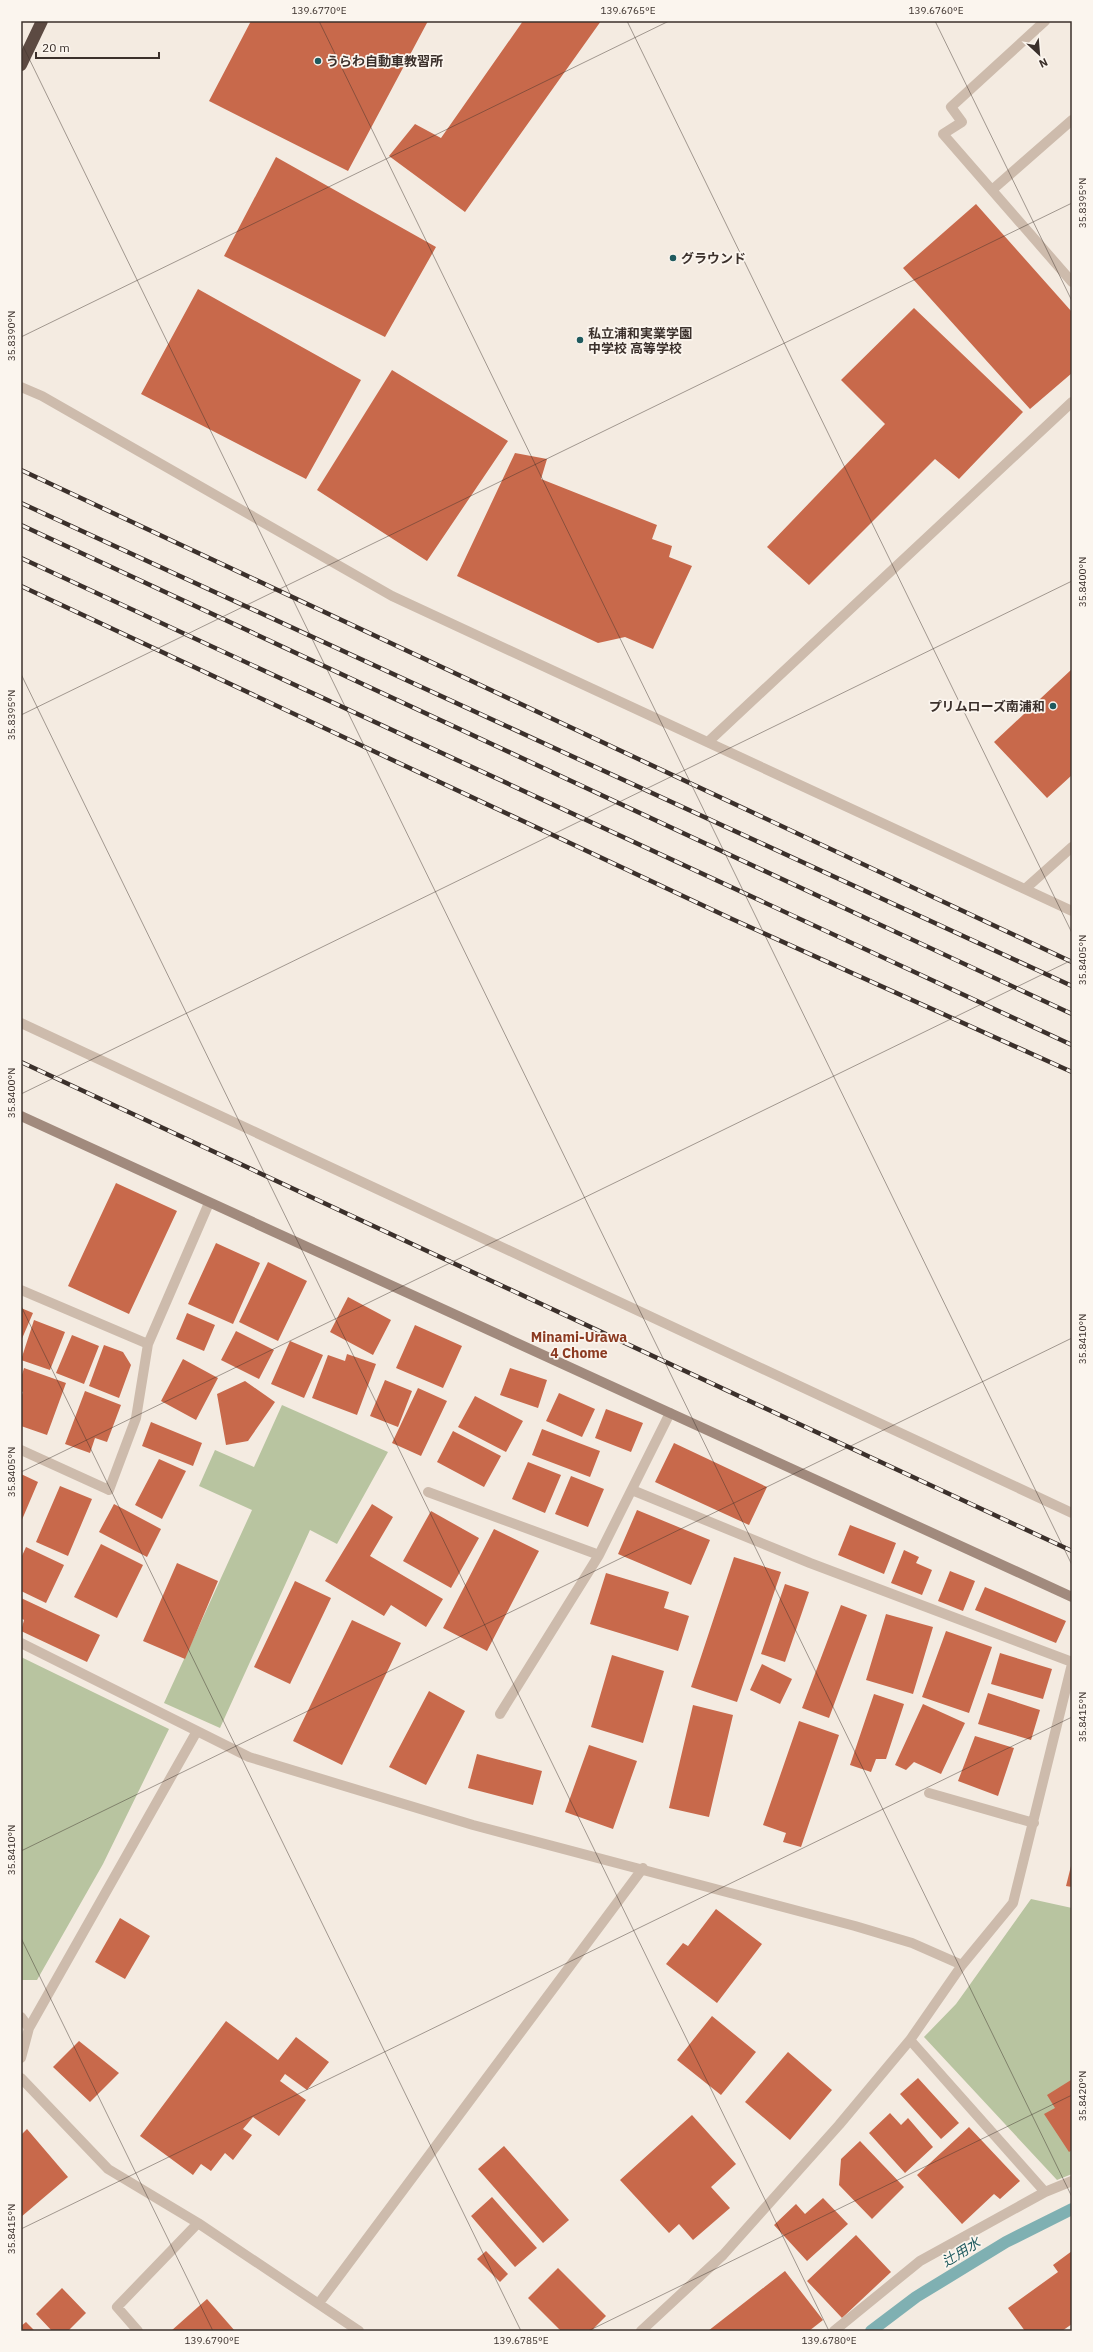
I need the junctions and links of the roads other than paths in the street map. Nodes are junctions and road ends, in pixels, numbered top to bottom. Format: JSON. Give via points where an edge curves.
{"nodes":[{"id":1,"x":42,"y":21,"type":"edge"},
{"id":2,"x":1046,"y":21,"type":"edge"},
{"id":3,"x":21,"y":65,"type":"edge"},
{"id":4,"x":1072,"y":120,"type":"edge"},
{"id":5,"x":992,"y":190,"type":"junction"},
{"id":6,"x":1072,"y":282,"type":"edge"},
{"id":7,"x":21,"y":387,"type":"edge"},
{"id":8,"x":1072,"y":402,"type":"edge"},
{"id":9,"x":708,"y":742,"type":"junction"},
{"id":10,"x":1072,"y":847,"type":"edge"},
{"id":11,"x":1024,"y":889,"type":"junction"},
{"id":12,"x":1072,"y":911,"type":"edge"},
{"id":13,"x":21,"y":1023,"type":"edge"},
{"id":14,"x":21,"y":1116,"type":"edge"},
{"id":15,"x":210,"y":1203,"type":"junction"},
{"id":16,"x":21,"y":1290,"type":"edge"},
{"id":17,"x":148,"y":1344,"type":"junction"},
{"id":18,"x":670,"y":1412,"type":"junction"},
{"id":19,"x":21,"y":1450,"type":"edge"},
{"id":20,"x":632,"y":1490,"type":"junction"},
{"id":21,"x":428,"y":1492,"type":"dead end"},
{"id":22,"x":1072,"y":1513,"type":"edge"},
{"id":23,"x":599,"y":1555,"type":"junction"},
{"id":24,"x":1072,"y":1597,"type":"edge"},
{"id":25,"x":21,"y":1643,"type":"edge"},
{"id":26,"x":1072,"y":1663,"type":"edge"},
{"id":27,"x":500,"y":1714,"type":"dead end"},
{"id":28,"x":197,"y":1731,"type":"junction"},
{"id":29,"x":929,"y":1793,"type":"dead end"},
{"id":30,"x":1034,"y":1823,"type":"junction"},
{"id":31,"x":643,"y":1868,"type":"junction"},
{"id":32,"x":962,"y":1965,"type":"junction"},
{"id":33,"x":21,"y":2018,"type":"edge"},
{"id":34,"x":30,"y":2028,"type":"junction"},
{"id":35,"x":910,"y":2040,"type":"junction"},
{"id":36,"x":21,"y":2058,"type":"edge"},
{"id":37,"x":21,"y":2078,"type":"edge"},
{"id":38,"x":1072,"y":2181,"type":"edge"},
{"id":39,"x":1045,"y":2192,"type":"junction"},
{"id":40,"x":198,"y":2223,"type":"junction"},
{"id":41,"x":319,"y":2303,"type":"junction"},
{"id":42,"x":138,"y":2331,"type":"edge"},
{"id":43,"x":359,"y":2331,"type":"edge"},
{"id":44,"x":641,"y":2331,"type":"edge"},
{"id":45,"x":834,"y":2331,"type":"edge"}],
"edges":[{"from":1,"to":3,"type":"highway"},
{"from":2,"to":5,"type":"street","via":[[951,106],[962,122],[943,134]]},
{"from":4,"to":5,"type":"street"},
{"from":5,"to":6,"type":"street"},
{"from":7,"to":9,"type":"street","via":[[42,396],[392,596]]},
{"from":8,"to":9,"type":"street"},
{"from":9,"to":11,"type":"street"},
{"from":10,"to":11,"type":"street"},
{"from":11,"to":12,"type":"street"},
{"from":13,"to":22,"type":"street"},
{"from":14,"to":15,"type":"street"},
{"from":15,"to":17,"type":"street"},
{"from":15,"to":18,"type":"street"},
{"from":16,"to":17,"type":"street"},
{"from":17,"to":19,"type":"street","via":[[136,1418],[110,1490]]},
{"from":18,"to":20,"type":"street"},
{"from":18,"to":24,"type":"street"},
{"from":20,"to":23,"type":"street"},
{"from":20,"to":26,"type":"street","via":[[810,1563]]},
{"from":21,"to":23,"type":"street"},
{"from":23,"to":27,"type":"street"},
{"from":25,"to":28,"type":"street"},
{"from":26,"to":30,"type":"street"},
{"from":28,"to":31,"type":"street","via":[[248,1757],[365,1794],[473,1825]]},
{"from":28,"to":34,"type":"street"},
{"from":29,"to":30,"type":"street"},
{"from":30,"to":32,"type":"street","via":[[1014,1903]]},
{"from":31,"to":32,"type":"street","via":[[912,1942]]},
{"from":31,"to":41,"type":"street"},
{"from":32,"to":35,"type":"street"},
{"from":33,"to":34,"type":"street"},
{"from":34,"to":36,"type":"street"},
{"from":35,"to":39,"type":"street"},
{"from":35,"to":44,"type":"street","via":[[839,2125],[724,2254]]},
{"from":37,"to":40,"type":"street","via":[[108,2168]]},
{"from":38,"to":39,"type":"street"},
{"from":39,"to":45,"type":"street","via":[[920,2261]]},
{"from":40,"to":41,"type":"street"},
{"from":40,"to":42,"type":"street","via":[[117,2307]]},
{"from":41,"to":43,"type":"street"}]}
